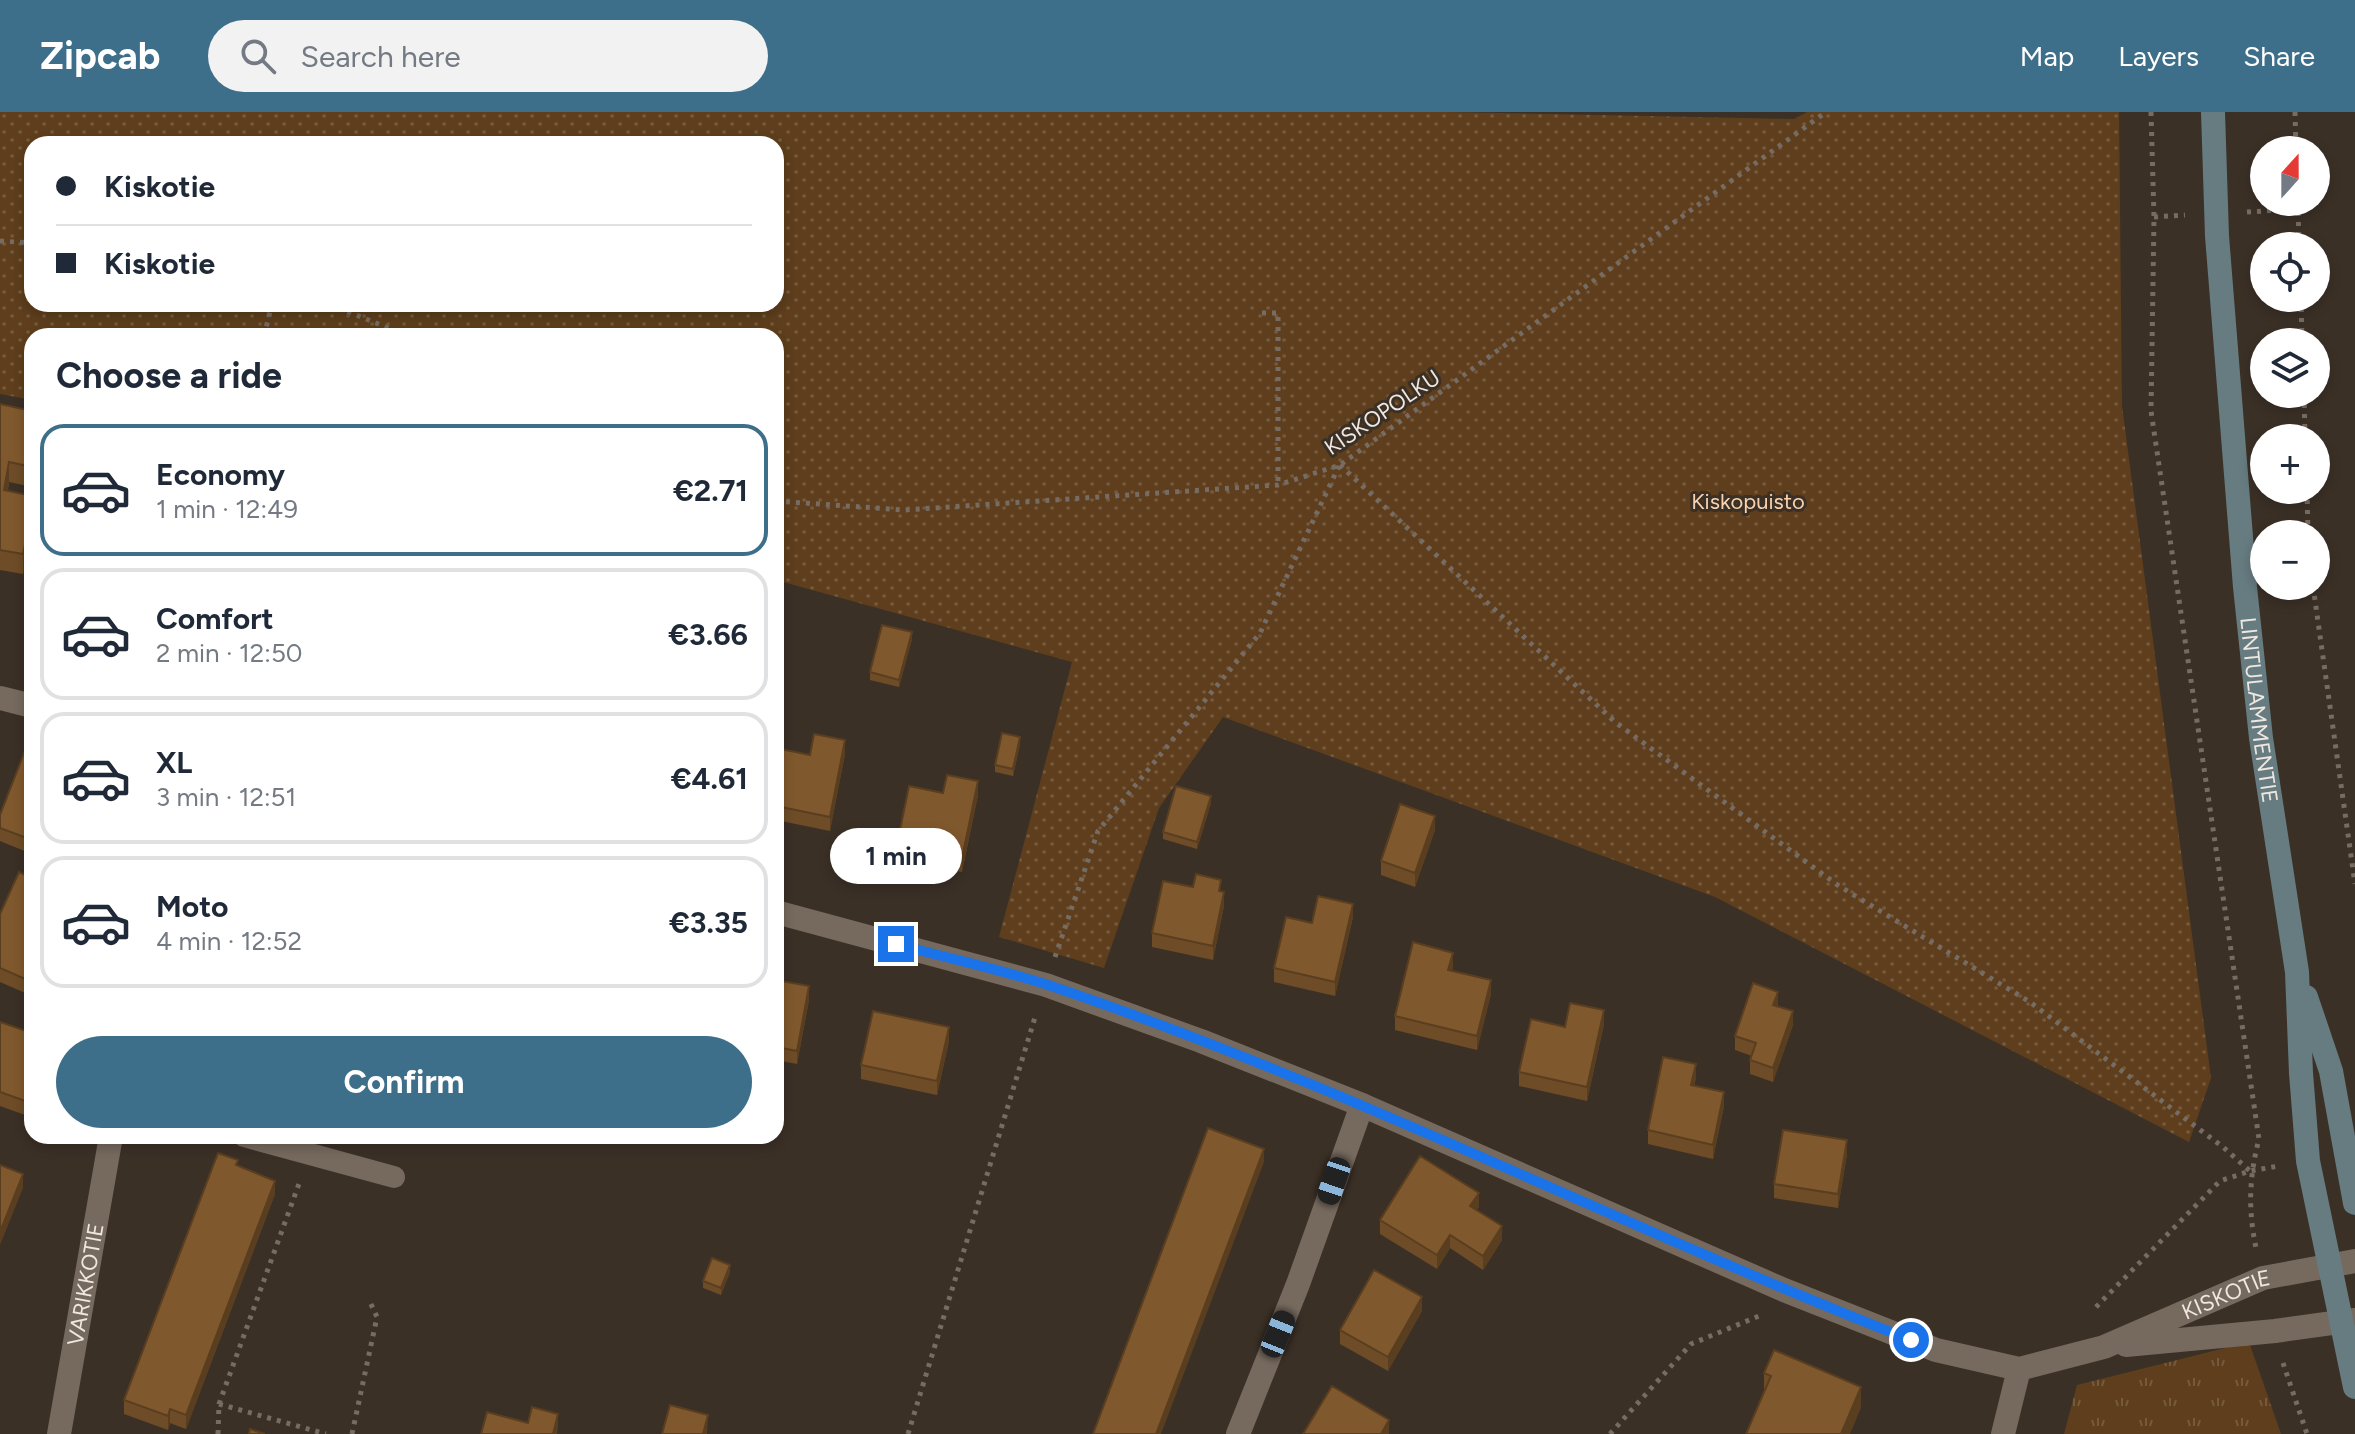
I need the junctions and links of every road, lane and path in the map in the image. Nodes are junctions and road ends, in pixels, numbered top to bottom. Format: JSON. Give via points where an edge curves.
{"nodes":[{"id":1,"x":1826,"y":112,"type":"edge"},
{"id":2,"x":2151,"y":112,"type":"edge"},
{"id":3,"x":2213,"y":112,"type":"edge"},
{"id":4,"x":2295,"y":112,"type":"edge"},
{"id":5,"x":2296,"y":136,"type":"edge"},
{"id":6,"x":2189,"y":214,"type":"dead end"},
{"id":7,"x":2154,"y":217,"type":"junction"},
{"id":8,"x":1,"y":241,"type":"edge"},
{"id":9,"x":24,"y":242,"type":"edge"},
{"id":10,"x":349,"y":312,"type":"edge"},
{"id":11,"x":1262,"y":313,"type":"dead end"},
{"id":12,"x":388,"y":328,"type":"edge"},
{"id":13,"x":1340,"y":465,"type":"junction"},
{"id":14,"x":1278,"y":485,"type":"junction"},
{"id":15,"x":784,"y":502,"type":"edge"},
{"id":16,"x":2315,"y":600,"type":"edge"},
{"id":17,"x":0,"y":698,"type":"edge"},
{"id":18,"x":24,"y":704,"type":"edge"},
{"id":19,"x":2355,"y":884,"type":"edge"},
{"id":20,"x":784,"y":914,"type":"edge"},
{"id":21,"x":1053,"y":964,"type":"dead end"},
{"id":22,"x":2297,"y":972,"type":"junction"},
{"id":23,"x":1038,"y":1008,"type":"dead end"},
{"id":24,"x":1362,"y":1105,"type":"junction"},
{"id":25,"x":110,"y":1144,"type":"edge"},
{"id":26,"x":273,"y":1144,"type":"edge"},
{"id":27,"x":310,"y":1154,"type":"junction"},
{"id":28,"x":2250,"y":1171,"type":"junction"},
{"id":29,"x":394,"y":1177,"type":"dead end"},
{"id":30,"x":2355,"y":1203,"type":"edge"},
{"id":31,"x":2258,"y":1259,"type":"dead end"},
{"id":32,"x":2355,"y":1261,"type":"edge"},
{"id":33,"x":2330,"y":1265,"type":"junction"},
{"id":34,"x":370,"y":1302,"type":"dead end"},
{"id":35,"x":2096,"y":1307,"type":"dead end"},
{"id":36,"x":1771,"y":1311,"type":"dead end"},
{"id":37,"x":2349,"y":1320,"type":"edge"},
{"id":38,"x":2104,"y":1347,"type":"junction"},
{"id":39,"x":2280,"y":1353,"type":"dead end"},
{"id":40,"x":2019,"y":1369,"type":"junction"},
{"id":41,"x":2355,"y":1387,"type":"edge"},
{"id":42,"x":219,"y":1404,"type":"junction"},
{"id":43,"x":59,"y":1434,"type":"edge"},
{"id":44,"x":218,"y":1434,"type":"edge"},
{"id":45,"x":326,"y":1434,"type":"edge"},
{"id":46,"x":352,"y":1434,"type":"edge"},
{"id":47,"x":908,"y":1434,"type":"edge"},
{"id":48,"x":1238,"y":1434,"type":"edge"},
{"id":49,"x":1610,"y":1434,"type":"edge"},
{"id":50,"x":2003,"y":1434,"type":"edge"},
{"id":51,"x":2307,"y":1434,"type":"edge"}],
"edges":[{"from":1,"to":13,"type":"path","name":"KISKOPOLKU"},
{"from":2,"to":7,"type":"path"},
{"from":3,"to":22,"type":"street","name":"LINTULAMMENTIE","via":[[2217,236],[2245,587],[2261,738]]},
{"from":4,"to":5,"type":"path"},
{"from":6,"to":7,"type":"path"},
{"from":7,"to":28,"type":"path","via":[[2151,411],[2259,1139]]},
{"from":8,"to":9,"type":"path"},
{"from":10,"to":12,"type":"path"},
{"from":11,"to":14,"type":"path","via":[[1278,313]]},
{"from":13,"to":14,"type":"path","name":"KISKOPOLKU"},
{"from":13,"to":21,"type":"path","via":[[1260,633],[1098,831]]},
{"from":13,"to":28,"type":"path","via":[[1615,722],[1839,886],[2030,1002]]},
{"from":14,"to":15,"type":"path","name":"KISKOPOLKU","via":[[904,510]]},
{"from":16,"to":19,"type":"path"},
{"from":17,"to":18,"type":"street"},
{"from":20,"to":24,"type":"street","name":"KISKOTIE","via":[[1046,985]]},
{"from":22,"to":30,"type":"street","name":"LINTULAMMENTIE","via":[[2331,1071]]},
{"from":22,"to":33,"type":"street","name":"LINTULAMMENTIE","via":[[2308,1161]]},
{"from":23,"to":47,"type":"path"},
{"from":24,"to":40,"type":"street","name":"KISKOTIE","via":[[1784,1290],[1936,1350]]},
{"from":24,"to":48,"type":"street"},
{"from":25,"to":43,"type":"street","name":"VARIKKOTIE"},
{"from":26,"to":27,"type":"lane"},
{"from":27,"to":29,"type":"lane"},
{"from":27,"to":42,"type":"path"},
{"from":28,"to":31,"type":"path"},
{"from":28,"to":35,"type":"path","via":[[2220,1181]]},
{"from":32,"to":33,"type":"street","name":"KISKOTIE"},
{"from":33,"to":37,"type":"street","name":"LINTULAMMENTIE"},
{"from":33,"to":38,"type":"street","name":"KISKOTIE","via":[[2263,1278]]},
{"from":34,"to":46,"type":"path","via":[[377,1317]]},
{"from":36,"to":49,"type":"path","via":[[1691,1344]]},
{"from":37,"to":38,"type":"street","name":"KISKOTIE"},
{"from":37,"to":41,"type":"street","name":"LINTULAMMENTIE"},
{"from":38,"to":40,"type":"street","name":"KISKOTIE"},
{"from":39,"to":51,"type":"path"},
{"from":40,"to":50,"type":"street"},
{"from":42,"to":44,"type":"path"},
{"from":42,"to":45,"type":"path"}]}
